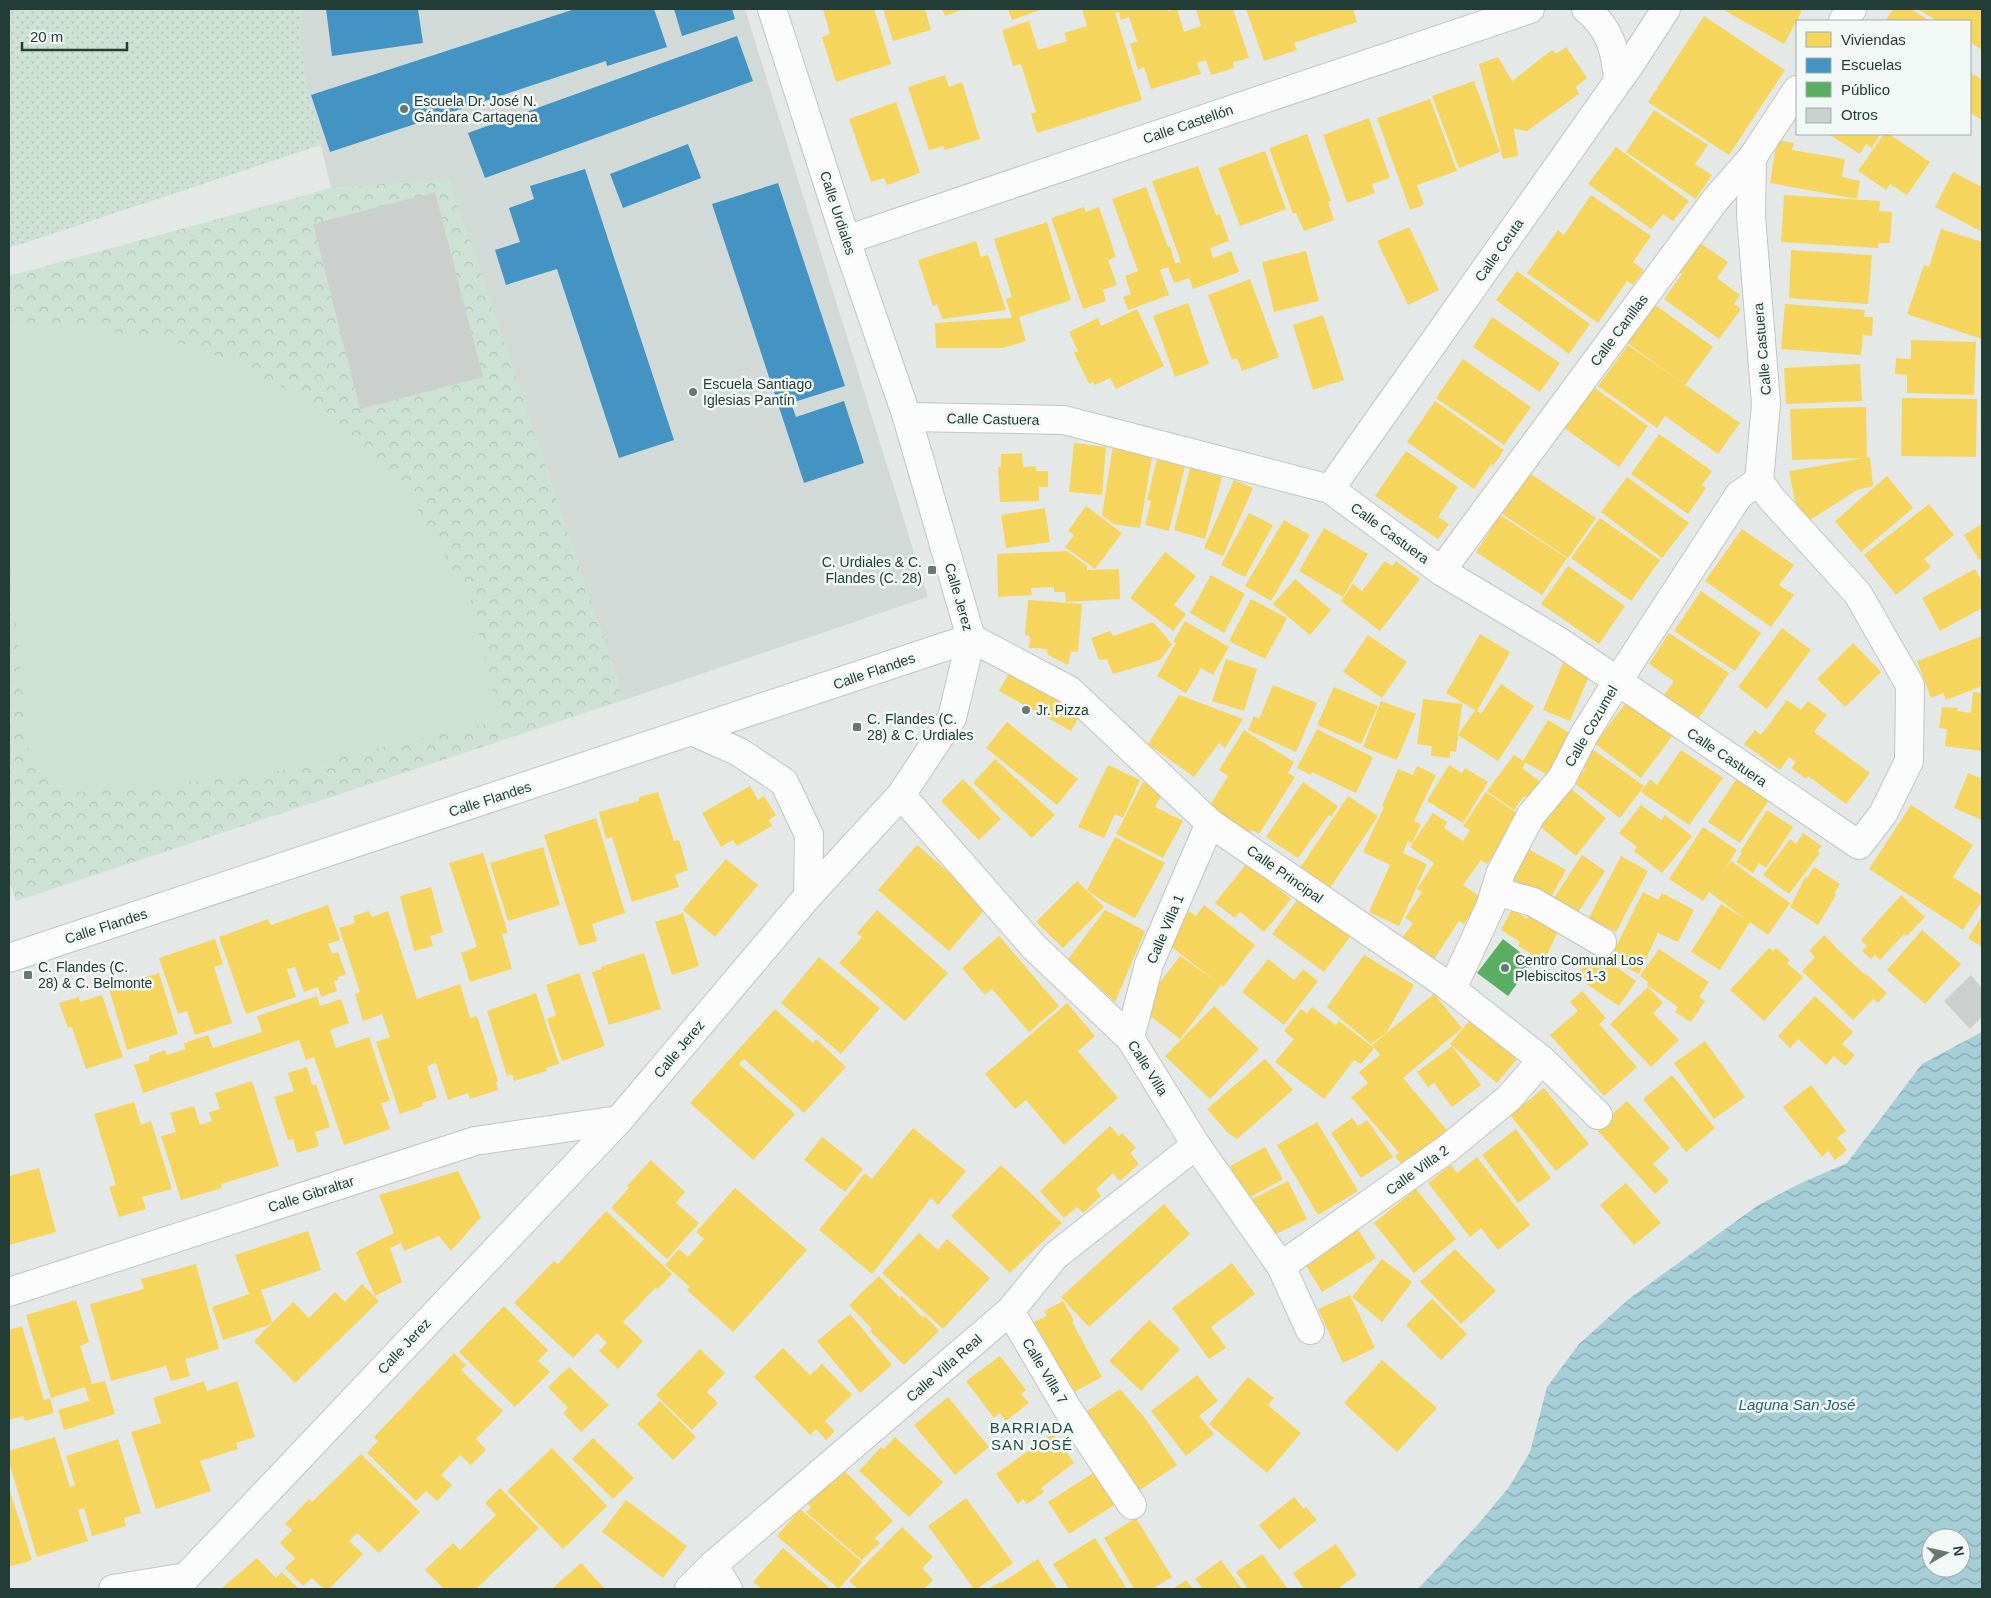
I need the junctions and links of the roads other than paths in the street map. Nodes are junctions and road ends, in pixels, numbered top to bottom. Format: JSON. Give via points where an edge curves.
{"nodes":[{"id":1,"x":772,"y":9,"type":"edge"},
{"id":2,"x":1530,"y":9,"type":"edge"},
{"id":3,"x":1586,"y":9,"type":"edge"},
{"id":4,"x":1666,"y":9,"type":"edge"},
{"id":5,"x":1852,"y":9,"type":"edge"},
{"id":6,"x":1845,"y":20,"type":"edge"},
{"id":7,"x":1618,"y":81,"type":"junction"},
{"id":8,"x":1796,"y":92,"type":"edge"},
{"id":9,"x":1752,"y":158,"type":"junction"},
{"id":10,"x":846,"y":240,"type":"junction"},
{"id":11,"x":907,"y":417,"type":"junction"},
{"id":12,"x":1760,"y":480,"type":"junction"},
{"id":13,"x":1330,"y":489,"type":"junction"},
{"id":14,"x":1441,"y":571,"type":"junction"},
{"id":15,"x":971,"y":638,"type":"junction"},
{"id":16,"x":1617,"y":682,"type":"junction"},
{"id":17,"x":694,"y":732,"type":"junction"},
{"id":18,"x":901,"y":795,"type":"junction"},
{"id":19,"x":1210,"y":823,"type":"junction"},
{"id":20,"x":1495,"y":890,"type":"junction"},
{"id":21,"x":808,"y":896,"type":"junction"},
{"id":22,"x":1602,"y":942,"type":"dead end"},
{"id":23,"x":9,"y":958,"type":"edge"},
{"id":24,"x":1452,"y":989,"type":"junction"},
{"id":25,"x":1130,"y":1038,"type":"junction"},
{"id":26,"x":1542,"y":1060,"type":"junction"},
{"id":27,"x":1598,"y":1115,"type":"dead end"},
{"id":28,"x":619,"y":1120,"type":"junction"},
{"id":29,"x":1196,"y":1145,"type":"junction"},
{"id":30,"x":1281,"y":1266,"type":"junction"},
{"id":31,"x":9,"y":1292,"type":"edge"},
{"id":32,"x":1010,"y":1311,"type":"junction"},
{"id":33,"x":1310,"y":1330,"type":"dead end"},
{"id":34,"x":1132,"y":1505,"type":"dead end"},
{"id":35,"x":713,"y":1566,"type":"junction"},
{"id":36,"x":179,"y":1583,"type":"edge"},
{"id":37,"x":113,"y":1589,"type":"edge"},
{"id":38,"x":689,"y":1589,"type":"edge"},
{"id":39,"x":728,"y":1589,"type":"edge"}],
"edges":[{"from":1,"to":10,"type":"street","name":"Calle Urdiales"},
{"from":2,"to":10,"type":"street","name":"Calle Castellón"},
{"from":3,"to":7,"type":"street","via":[[1597,18],[1613,44]]},
{"from":4,"to":7,"type":"street","name":"Calle Ceuta"},
{"from":5,"to":6,"type":"street"},
{"from":7,"to":13,"type":"street","name":"Calle Ceuta"},
{"from":8,"to":9,"type":"street","name":"Calle Canillas"},
{"from":9,"to":12,"type":"street","name":"Calle Castuera","via":[[1751,216],[1766,404]]},
{"from":9,"to":14,"type":"street","name":"Calle Canillas","via":[[1716,199]]},
{"from":10,"to":11,"type":"street","name":"Calle Urdiales"},
{"from":11,"to":13,"type":"street","name":"Calle Castuera","via":[[1064,420]]},
{"from":11,"to":15,"type":"street","name":"Calle Jerez"},
{"from":12,"to":16,"type":"street","name":"Calle Cozumel","via":[[1739,495]]},
{"from":12,"to":16,"type":"street","name":"Calle Castuera","via":[[1771,498],[1858,594],[1910,685],[1909,761],[1883,814],[1858,845]]},
{"from":13,"to":14,"type":"street","name":"Calle Castuera"},
{"from":14,"to":16,"type":"street","name":"Calle Castuera","via":[[1560,642]]},
{"from":15,"to":17,"type":"street","name":"Calle Flandes"},
{"from":15,"to":18,"type":"street","name":"Calle Jerez","via":[[952,718]]},
{"from":15,"to":19,"type":"street","name":"Calle Principal","via":[[1069,690]]},
{"from":16,"to":20,"type":"street","name":"Calle Cozumel","via":[[1562,778],[1532,815],[1501,872]]},
{"from":17,"to":21,"type":"street","via":[[739,752],[784,782],[809,836]]},
{"from":17,"to":23,"type":"street","name":"Calle Flandes"},
{"from":18,"to":21,"type":"street","name":"Calle Jerez"},
{"from":18,"to":25,"type":"street","name":"Calle Villa","via":[[1034,947]]},
{"from":19,"to":24,"type":"street","name":"Calle Principal"},
{"from":19,"to":25,"type":"street","name":"Calle Villa 1","via":[[1149,964]]},
{"from":20,"to":22,"type":"street","via":[[1533,902]]},
{"from":20,"to":24,"type":"street","name":"Calle Cozumel"},
{"from":21,"to":28,"type":"street","name":"Calle Jerez"},
{"from":24,"to":26,"type":"street","name":"Calle Principal"},
{"from":25,"to":29,"type":"street","name":"Calle Villa"},
{"from":26,"to":27,"type":"street","name":"Calle Principal"},
{"from":26,"to":30,"type":"street","name":"Calle Villa 2","via":[[1509,1098],[1447,1149]]},
{"from":28,"to":31,"type":"street","name":"Calle Gibraltar","via":[[475,1141]]},
{"from":28,"to":36,"type":"street","name":"Calle Jerez"},
{"from":29,"to":30,"type":"street","name":"Calle Villa"},
{"from":29,"to":32,"type":"street","name":"Calle Villa Real","via":[[1055,1256]]},
{"from":30,"to":33,"type":"street","name":"Calle Villa"},
{"from":32,"to":34,"type":"street","name":"Calle Villa 7","via":[[1067,1408]]},
{"from":32,"to":35,"type":"street","name":"Calle Villa Real"},
{"from":35,"to":38,"type":"street","name":"Calle Villa Real"},
{"from":35,"to":39,"type":"street"},
{"from":36,"to":37,"type":"street"}]}
